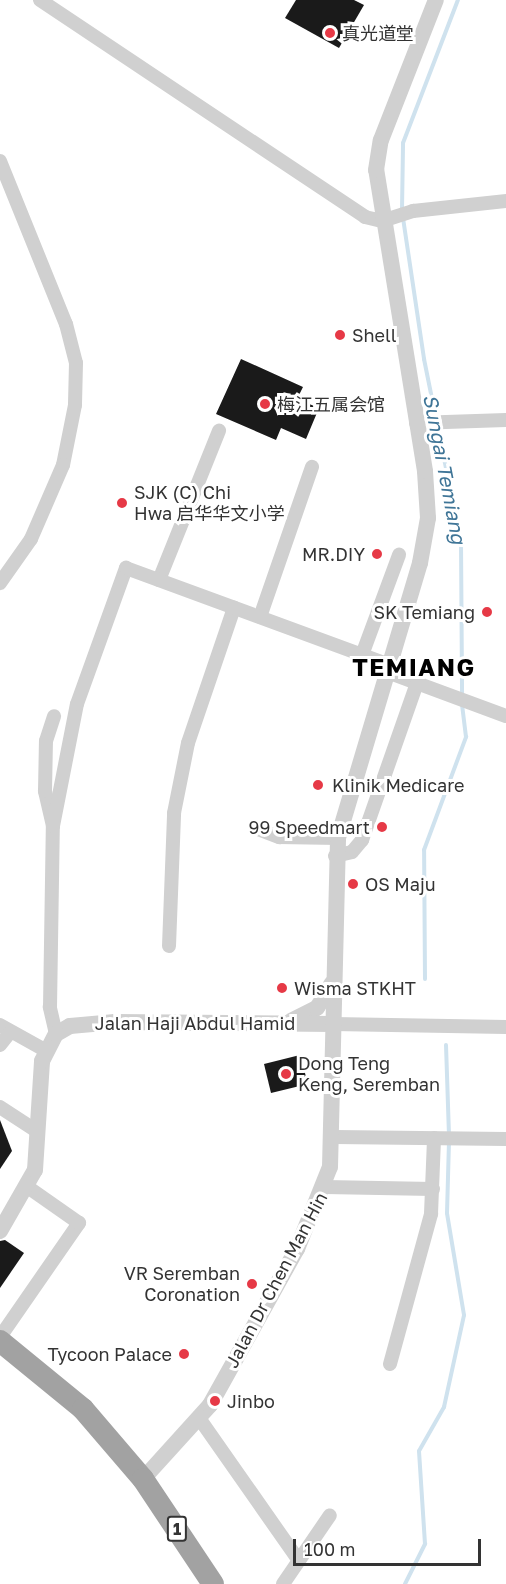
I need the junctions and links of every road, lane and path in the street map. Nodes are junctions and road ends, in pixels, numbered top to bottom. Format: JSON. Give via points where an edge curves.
{"nodes":[{"id":1,"x":40,"y":0,"type":"edge"},
{"id":2,"x":436,"y":0,"type":"edge"},
{"id":3,"x":0,"y":161,"type":"edge"},
{"id":4,"x":506,"y":201,"type":"edge"},
{"id":5,"x":388,"y":217,"type":"junction"},
{"id":6,"x":506,"y":420,"type":"edge"},
{"id":7,"x":422,"y":422,"type":"junction"},
{"id":8,"x":219,"y":431,"type":"dead end"},
{"id":9,"x":312,"y":467,"type":"dead end"},
{"id":10,"x":399,"y":555,"type":"dead end"},
{"id":11,"x":159,"y":580,"type":"junction"},
{"id":12,"x":0,"y":583,"type":"edge"},
{"id":13,"x":234,"y":608,"type":"junction"},
{"id":14,"x":260,"y":617,"type":"junction"},
{"id":15,"x":362,"y":655,"type":"junction"},
{"id":16,"x":389,"y":669,"type":"junction"},
{"id":17,"x":417,"y":683,"type":"junction"},
{"id":18,"x":54,"y":716,"type":"dead end"},
{"id":19,"x":506,"y":716,"type":"edge"},
{"id":20,"x":53,"y":826,"type":"junction"},
{"id":21,"x":255,"y":828,"type":"dead end"},
{"id":22,"x":338,"y":838,"type":"junction"},
{"id":23,"x":335,"y":856,"type":"junction"},
{"id":24,"x":169,"y":946,"type":"dead end"},
{"id":25,"x":333,"y":982,"type":"junction"},
{"id":26,"x":290,"y":1022,"type":"junction"},
{"id":27,"x":333,"y":1024,"type":"junction"},
{"id":28,"x":506,"y":1027,"type":"edge"},
{"id":29,"x":5,"y":1028,"type":"edge"},
{"id":30,"x":56,"y":1034,"type":"junction"},
{"id":31,"x":0,"y":1045,"type":"edge"},
{"id":32,"x":45,"y":1050,"type":"junction"},
{"id":33,"x":334,"y":1061,"type":"junction"},
{"id":34,"x":0,"y":1107,"type":"edge"},
{"id":35,"x":38,"y":1132,"type":"junction"},
{"id":36,"x":335,"y":1137,"type":"junction"},
{"id":37,"x":437,"y":1138,"type":"junction"},
{"id":38,"x":506,"y":1139,"type":"edge"},
{"id":39,"x":326,"y":1187,"type":"junction"},
{"id":40,"x":29,"y":1188,"type":"junction"},
{"id":41,"x":433,"y":1189,"type":"junction"},
{"id":42,"x":0,"y":1231,"type":"edge"},
{"id":43,"x":0,"y":1339,"type":"edge"},
{"id":44,"x":390,"y":1364,"type":"dead end"},
{"id":45,"x":199,"y":1418,"type":"junction"},
{"id":46,"x":143,"y":1479,"type":"junction"},
{"id":47,"x":330,"y":1515,"type":"dead end"},
{"id":48,"x":299,"y":1561,"type":"junction"},
{"id":49,"x":213,"y":1584,"type":"edge"},
{"id":50,"x":284,"y":1584,"type":"edge"}],
"edges":[{"from":1,"to":5,"type":"street","via":[[365,217]]},
{"from":2,"to":5,"type":"street","name":"Jalan Dr Chen Man Hin","via":[[381,140],[376,171]]},
{"from":3,"to":12,"type":"street","via":[[66,324],[76,363],[75,405],[63,465],[32,539]]},
{"from":4,"to":5,"type":"street"},
{"from":5,"to":7,"type":"street","name":"Jalan Dr Chen Man Hin"},
{"from":6,"to":7,"type":"street"},
{"from":7,"to":16,"type":"street","name":"Jalan Dr Chen Man Hin","via":[[428,518]]},
{"from":8,"to":11,"type":"street"},
{"from":9,"to":14,"type":"street"},
{"from":10,"to":15,"type":"street"},
{"from":11,"to":13,"type":"street"},
{"from":11,"to":20,"type":"street","via":[[126,568],[76,704]]},
{"from":13,"to":14,"type":"street"},
{"from":13,"to":24,"type":"street","via":[[188,743],[176,801]]},
{"from":14,"to":15,"type":"street"},
{"from":15,"to":16,"type":"street"},
{"from":16,"to":17,"type":"street"},
{"from":16,"to":22,"type":"street","name":"Jalan Dr Chen Man Hin"},
{"from":17,"to":19,"type":"street"},
{"from":17,"to":23,"type":"street","via":[[362,840],[352,852]]},
{"from":18,"to":20,"type":"street","via":[[46,741],[45,791]]},
{"from":20,"to":30,"type":"street","via":[[50,1007]]},
{"from":21,"to":22,"type":"street","via":[[279,837]]},
{"from":22,"to":23,"type":"street","name":"Jalan Dr Chen Man Hin"},
{"from":23,"to":25,"type":"street","name":"Jalan Dr Chen Man Hin"},
{"from":25,"to":26,"type":"street","via":[[317,1008]]},
{"from":25,"to":27,"type":"street","name":"Jalan Dr Chen Man Hin"},
{"from":26,"to":27,"type":"street","name":"Jalan Haji Abdul Hamid"},
{"from":26,"to":30,"type":"street","name":"Jalan Haji Abdul Hamid","via":[[115,1022],[70,1026]]},
{"from":26,"to":33,"type":"street","via":[[321,1036]]},
{"from":27,"to":28,"type":"street"},
{"from":27,"to":33,"type":"street","name":"Jalan Dr Chen Man Hin"},
{"from":29,"to":31,"type":"street"},
{"from":29,"to":32,"type":"street"},
{"from":30,"to":32,"type":"street"},
{"from":32,"to":35,"type":"street"},
{"from":33,"to":36,"type":"street","name":"Jalan Dr Chen Man Hin"},
{"from":34,"to":35,"type":"street"},
{"from":35,"to":40,"type":"street"},
{"from":36,"to":37,"type":"street"},
{"from":36,"to":39,"type":"street","name":"Jalan Dr Chen Man Hin"},
{"from":37,"to":38,"type":"street"},
{"from":37,"to":41,"type":"street"},
{"from":39,"to":41,"type":"street"},
{"from":39,"to":45,"type":"street","name":"Jalan Dr Chen Man Hin","via":[[294,1254]]},
{"from":40,"to":42,"type":"street"},
{"from":40,"to":43,"type":"street","via":[[78,1223]]},
{"from":41,"to":44,"type":"street","via":[[431,1214]]},
{"from":43,"to":46,"type":"highway","number":"1","via":[[83,1408]]},
{"from":45,"to":46,"type":"street","name":"Jalan Dr Chen Man Hin"},
{"from":45,"to":48,"type":"street"},
{"from":46,"to":49,"type":"highway","number":"1"},
{"from":47,"to":48,"type":"street"},
{"from":48,"to":50,"type":"street"}]}
